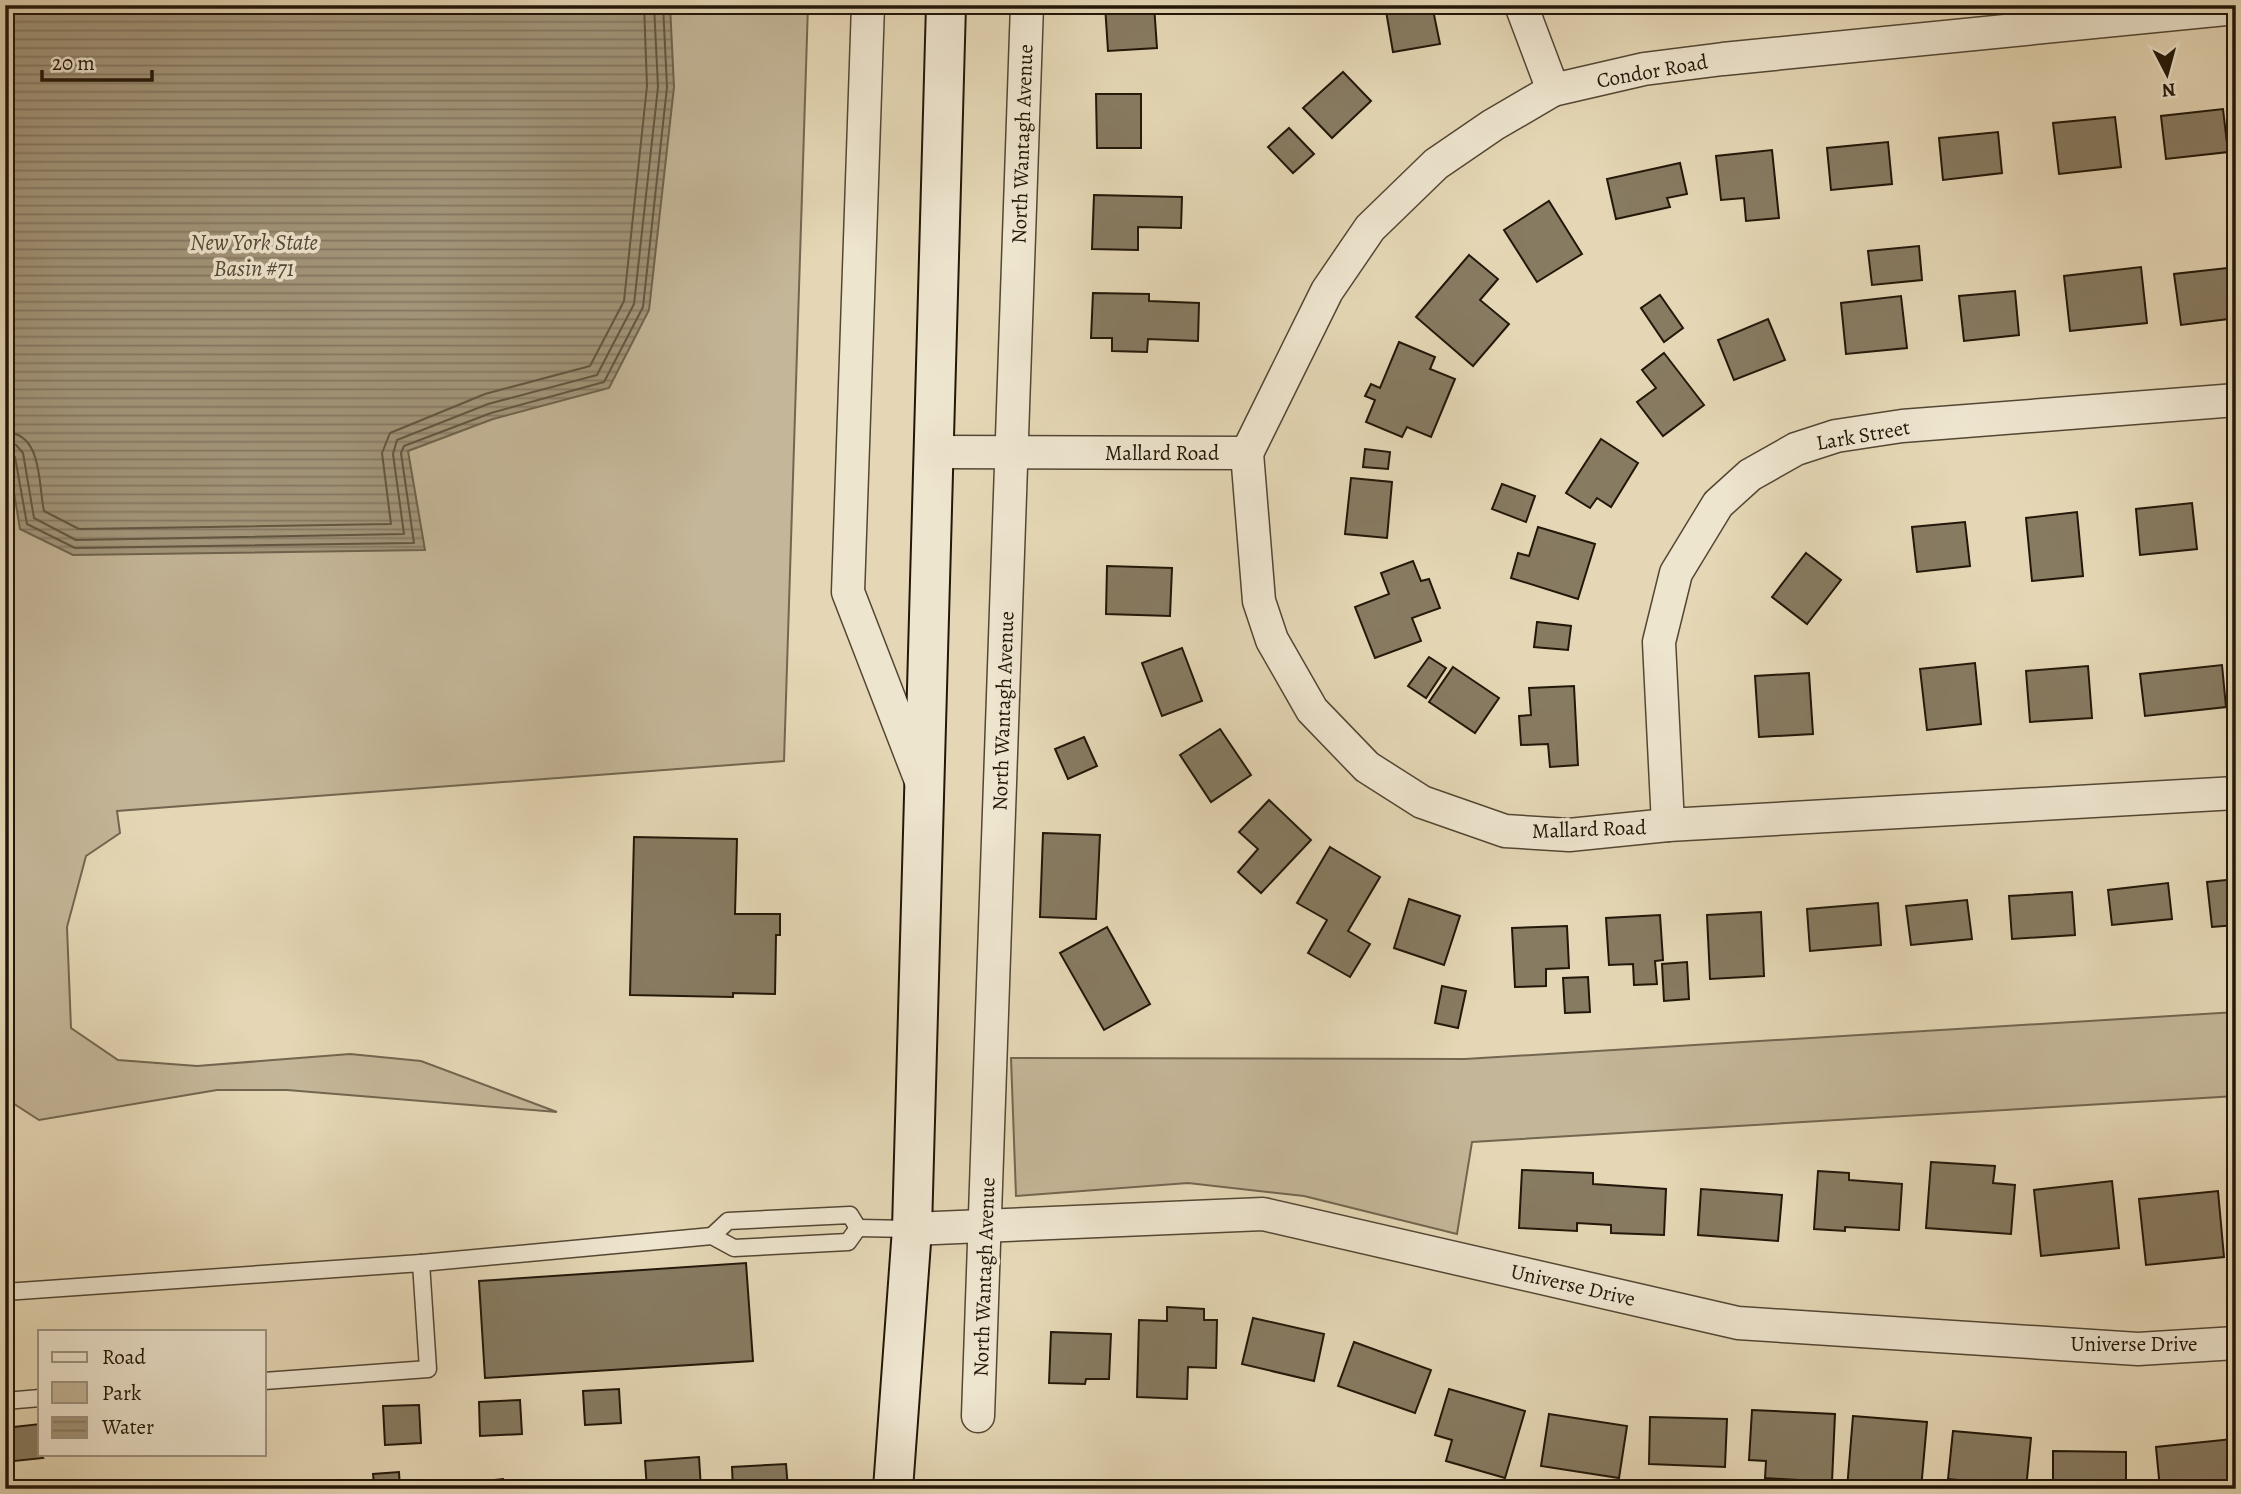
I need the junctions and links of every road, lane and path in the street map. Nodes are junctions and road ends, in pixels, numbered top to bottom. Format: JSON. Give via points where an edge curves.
{"nodes":[{"id":1,"x":868,"y":5,"type":"edge"},
{"id":2,"x":947,"y":5,"type":"edge"},
{"id":3,"x":1027,"y":5,"type":"edge"},
{"id":4,"x":1521,"y":5,"type":"edge"},
{"id":5,"x":2236,"y":8,"type":"edge"},
{"id":6,"x":1553,"y":90,"type":"junction"},
{"id":7,"x":2236,"y":400,"type":"edge"},
{"id":8,"x":933,"y":452,"type":"junction"},
{"id":9,"x":1011,"y":452,"type":"junction"},
{"id":10,"x":1247,"y":453,"type":"junction"},
{"id":11,"x":924,"y":789,"type":"junction"},
{"id":12,"x":2236,"y":793,"type":"edge"},
{"id":13,"x":1668,"y":825,"type":"junction"},
{"id":14,"x":987,"y":1225,"type":"junction"},
{"id":15,"x":858,"y":1228,"type":"junction"},
{"id":16,"x":912,"y":1229,"type":"junction"},
{"id":17,"x":712,"y":1236,"type":"junction"},
{"id":18,"x":421,"y":1263,"type":"junction"},
{"id":19,"x":5,"y":1292,"type":"edge"},
{"id":20,"x":2236,"y":1343,"type":"edge"},
{"id":21,"x":266,"y":1381,"type":"edge"},
{"id":22,"x":38,"y":1398,"type":"edge"},
{"id":23,"x":5,"y":1401,"type":"edge"},
{"id":24,"x":978,"y":1416,"type":"dead end"},
{"id":25,"x":893,"y":1489,"type":"edge"}],
"edges":[{"from":1,"to":11,"type":"street","via":[[848,592]]},
{"from":2,"to":8,"type":"main road"},
{"from":3,"to":9,"type":"street","name":"North Wantagh Avenue"},
{"from":4,"to":6,"type":"street"},
{"from":5,"to":6,"type":"street","name":"Condor Road","via":[[1723,59],[1644,69]]},
{"from":6,"to":10,"type":"street","name":"Condor Road","via":[[1436,164],[1370,228],[1327,291]]},
{"from":7,"to":13,"type":"street","name":"Lark Street","via":[[1849,434],[1796,449],[1750,475],[1718,503],[1676,573],[1659,642]]},
{"from":8,"to":9,"type":"street","name":"Mallard Road"},
{"from":8,"to":11,"type":"main road"},
{"from":9,"to":10,"type":"street","name":"Mallard Road"},
{"from":9,"to":14,"type":"street","name":"North Wantagh Avenue"},
{"from":10,"to":13,"type":"street","name":"Mallard Road","via":[[1259,601],[1272,640],[1312,710],[1367,767],[1422,802],[1504,831],[1569,835]]},
{"from":11,"to":16,"type":"main road"},
{"from":12,"to":13,"type":"street","name":"Mallard Road"},
{"from":14,"to":16,"type":"street","name":"Universe Drive"},
{"from":14,"to":20,"type":"street","name":"Universe Drive","via":[[1263,1214],[1738,1322],[2138,1349]]},
{"from":14,"to":24,"type":"street","name":"North Wantagh Avenue"},
{"from":15,"to":16,"type":"lane"},
{"from":15,"to":17,"type":"lane","via":[[848,1242],[734,1248]]},
{"from":15,"to":17,"type":"lane","via":[[850,1215],[728,1221]]},
{"from":16,"to":25,"type":"main road"},
{"from":17,"to":18,"type":"lane"},
{"from":18,"to":19,"type":"lane"},
{"from":18,"to":21,"type":"lane","via":[[428,1369]]},
{"from":22,"to":23,"type":"lane"}]}
